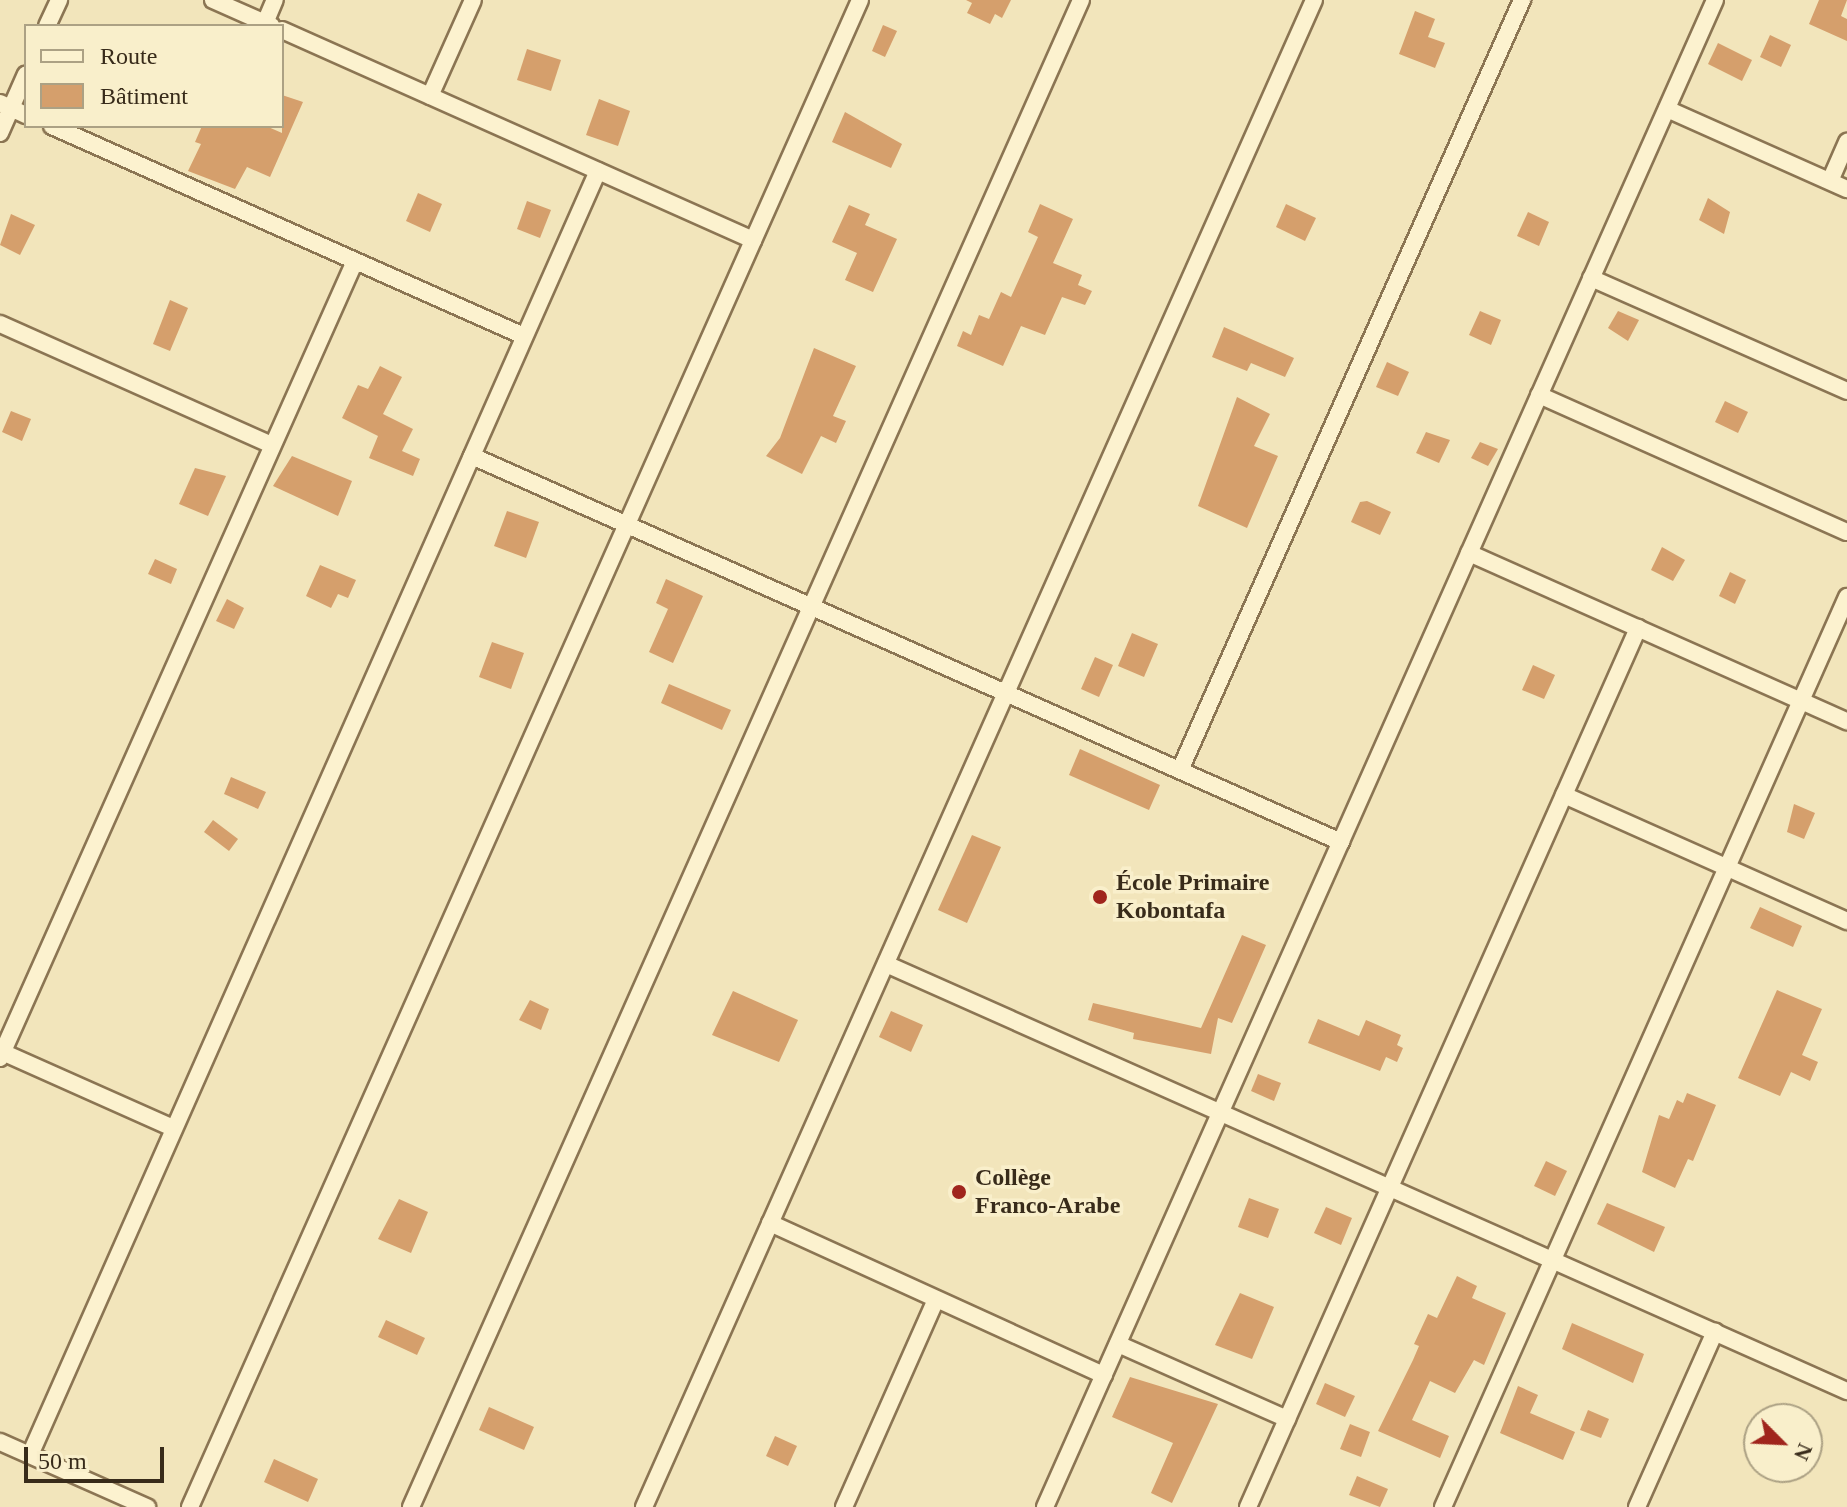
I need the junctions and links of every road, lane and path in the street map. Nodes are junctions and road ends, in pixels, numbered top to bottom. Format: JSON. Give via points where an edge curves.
{"nodes":[{"id":1,"x":59,"y":0,"type":"edge"},
{"id":2,"x":213,"y":0,"type":"edge"},
{"id":3,"x":275,"y":0,"type":"edge"},
{"id":4,"x":473,"y":0,"type":"edge"},
{"id":5,"x":860,"y":0,"type":"edge"},
{"id":6,"x":1081,"y":0,"type":"edge"},
{"id":7,"x":1314,"y":0,"type":"edge"},
{"id":8,"x":1522,"y":0,"type":"edge"},
{"id":9,"x":1715,"y":0,"type":"edge"},
{"id":10,"x":48,"y":24,"type":"edge"},
{"id":11,"x":268,"y":24,"type":"edge"},
{"id":12,"x":284,"y":31,"type":"edge"},
{"id":13,"x":24,"y":79,"type":"edge"},
{"id":14,"x":430,"y":96,"type":"junction"},
{"id":15,"x":12,"y":109,"type":"edge"},
{"id":16,"x":1667,"y":109,"type":"junction"},
{"id":17,"x":56,"y":128,"type":"edge"},
{"id":18,"x":0,"y":133,"type":"edge"},
{"id":19,"x":1847,"y":142,"type":"edge"},
{"id":20,"x":598,"y":171,"type":"junction"},
{"id":21,"x":1830,"y":181,"type":"junction"},
{"id":22,"x":1847,"y":189,"type":"edge"},
{"id":23,"x":753,"y":240,"type":"junction"},
{"id":24,"x":355,"y":261,"type":"junction"},
{"id":25,"x":1591,"y":278,"type":"junction"},
{"id":26,"x":0,"y":324,"type":"edge"},
{"id":27,"x":524,"y":336,"type":"junction"},
{"id":28,"x":1847,"y":391,"type":"edge"},
{"id":29,"x":1539,"y":395,"type":"junction"},
{"id":30,"x":272,"y":445,"type":"junction"},
{"id":31,"x":472,"y":456,"type":"junction"},
{"id":32,"x":627,"y":524,"type":"junction"},
{"id":33,"x":1847,"y":532,"type":"edge"},
{"id":34,"x":1469,"y":553,"type":"junction"},
{"id":35,"x":1847,"y":597,"type":"edge"},
{"id":36,"x":811,"y":607,"type":"junction"},
{"id":37,"x":1638,"y":628,"type":"junction"},
{"id":38,"x":1006,"y":693,"type":"junction"},
{"id":39,"x":1801,"y":700,"type":"junction"},
{"id":40,"x":1847,"y":721,"type":"edge"},
{"id":41,"x":1180,"y":770,"type":"junction"},
{"id":42,"x":1564,"y":795,"type":"junction"},
{"id":43,"x":1341,"y":842,"type":"junction"},
{"id":44,"x":1727,"y":868,"type":"junction"},
{"id":45,"x":1847,"y":921,"type":"edge"},
{"id":46,"x":886,"y":964,"type":"junction"},
{"id":47,"x":1,"y":1054,"type":"edge"},
{"id":48,"x":1221,"y":1112,"type":"junction"},
{"id":49,"x":173,"y":1128,"type":"junction"},
{"id":50,"x":1390,"y":1187,"type":"junction"},
{"id":51,"x":770,"y":1223,"type":"junction"},
{"id":52,"x":1552,"y":1260,"type":"junction"},
{"id":53,"x":936,"y":1299,"type":"junction"},
{"id":54,"x":1715,"y":1332,"type":"junction"},
{"id":55,"x":1118,"y":1344,"type":"junction"},
{"id":56,"x":1104,"y":1375,"type":"junction"},
{"id":57,"x":1847,"y":1391,"type":"edge"},
{"id":58,"x":1287,"y":1419,"type":"junction"},
{"id":59,"x":0,"y":1442,"type":"edge"},
{"id":60,"x":30,"y":1455,"type":"junction"},
{"id":61,"x":147,"y":1507,"type":"edge"},
{"id":62,"x":190,"y":1507,"type":"edge"},
{"id":63,"x":411,"y":1507,"type":"edge"},
{"id":64,"x":644,"y":1507,"type":"edge"},
{"id":65,"x":844,"y":1507,"type":"edge"},
{"id":66,"x":1045,"y":1507,"type":"edge"},
{"id":67,"x":1248,"y":1507,"type":"edge"},
{"id":68,"x":1443,"y":1507,"type":"edge"},
{"id":69,"x":1637,"y":1507,"type":"edge"}],
"edges":[{"from":1,"to":10,"type":"street"},
{"from":2,"to":11,"type":"street"},
{"from":3,"to":11,"type":"street"},
{"from":4,"to":14,"type":"street"},
{"from":5,"to":23,"type":"street"},
{"from":6,"to":36,"type":"street"},
{"from":7,"to":38,"type":"street"},
{"from":8,"to":41,"type":"street"},
{"from":9,"to":16,"type":"street"},
{"from":12,"to":14,"type":"street"},
{"from":13,"to":15,"type":"street"},
{"from":14,"to":20,"type":"street"},
{"from":15,"to":18,"type":"street"},
{"from":16,"to":21,"type":"street"},
{"from":16,"to":25,"type":"street"},
{"from":17,"to":24,"type":"street"},
{"from":19,"to":21,"type":"street"},
{"from":20,"to":23,"type":"street"},
{"from":20,"to":27,"type":"street"},
{"from":21,"to":22,"type":"street"},
{"from":23,"to":32,"type":"street"},
{"from":24,"to":27,"type":"street"},
{"from":24,"to":30,"type":"street"},
{"from":25,"to":28,"type":"street"},
{"from":25,"to":29,"type":"street"},
{"from":26,"to":30,"type":"street"},
{"from":27,"to":31,"type":"street"},
{"from":29,"to":33,"type":"street"},
{"from":29,"to":34,"type":"street"},
{"from":30,"to":47,"type":"street"},
{"from":31,"to":32,"type":"street"},
{"from":31,"to":49,"type":"street"},
{"from":32,"to":36,"type":"street"},
{"from":32,"to":62,"type":"street"},
{"from":34,"to":37,"type":"street"},
{"from":34,"to":43,"type":"street"},
{"from":35,"to":39,"type":"street"},
{"from":36,"to":38,"type":"street"},
{"from":36,"to":63,"type":"street"},
{"from":37,"to":39,"type":"street"},
{"from":37,"to":42,"type":"street"},
{"from":38,"to":41,"type":"street"},
{"from":38,"to":46,"type":"street"},
{"from":39,"to":40,"type":"street"},
{"from":39,"to":44,"type":"street"},
{"from":41,"to":43,"type":"street"},
{"from":42,"to":44,"type":"street"},
{"from":42,"to":50,"type":"street"},
{"from":43,"to":48,"type":"street"},
{"from":44,"to":45,"type":"street"},
{"from":44,"to":52,"type":"street"},
{"from":46,"to":48,"type":"street"},
{"from":46,"to":51,"type":"street"},
{"from":47,"to":49,"type":"street"},
{"from":48,"to":50,"type":"street"},
{"from":48,"to":55,"type":"street"},
{"from":49,"to":60,"type":"street"},
{"from":50,"to":52,"type":"street"},
{"from":50,"to":58,"type":"street"},
{"from":51,"to":53,"type":"street"},
{"from":51,"to":64,"type":"street"},
{"from":52,"to":54,"type":"street"},
{"from":52,"to":68,"type":"street"},
{"from":53,"to":56,"type":"street"},
{"from":53,"to":65,"type":"street"},
{"from":54,"to":57,"type":"street"},
{"from":54,"to":69,"type":"street"},
{"from":55,"to":56,"type":"street"},
{"from":55,"to":58,"type":"street"},
{"from":56,"to":66,"type":"street"},
{"from":58,"to":67,"type":"street"},
{"from":59,"to":60,"type":"street"},
{"from":60,"to":61,"type":"street"}]}
